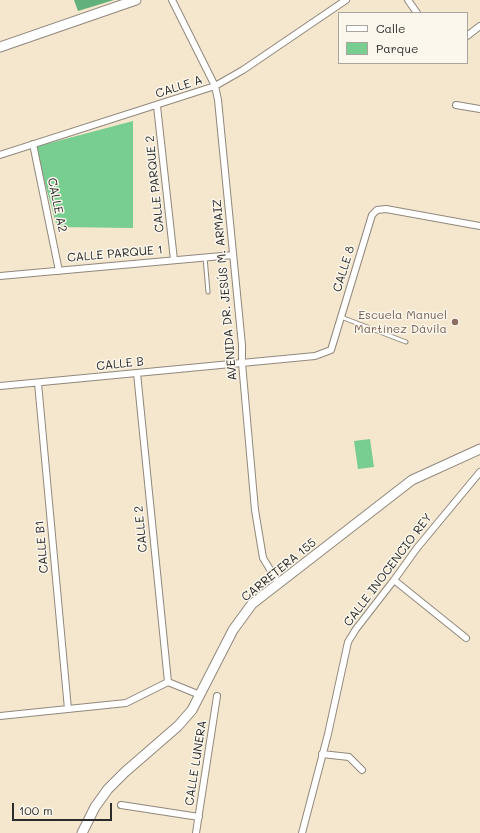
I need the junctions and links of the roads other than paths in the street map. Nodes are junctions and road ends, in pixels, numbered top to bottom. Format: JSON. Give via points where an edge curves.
{"nodes":[{"id":1,"x":136,"y":0,"type":"edge"},
{"id":2,"x":172,"y":0,"type":"edge"},
{"id":3,"x":346,"y":0,"type":"edge"},
{"id":4,"x":408,"y":0,"type":"edge"},
{"id":5,"x":416,"y":12,"type":"edge"},
{"id":6,"x":480,"y":26,"type":"edge"},
{"id":7,"x":468,"y":35,"type":"edge"},
{"id":8,"x":0,"y":47,"type":"edge"},
{"id":9,"x":215,"y":86,"type":"junction"},
{"id":10,"x":456,"y":105,"type":"dead end"},
{"id":11,"x":157,"y":106,"type":"junction"},
{"id":12,"x":480,"y":109,"type":"edge"},
{"id":13,"x":33,"y":144,"type":"junction"},
{"id":14,"x":0,"y":155,"type":"edge"},
{"id":15,"x":480,"y":226,"type":"edge"},
{"id":16,"x":233,"y":255,"type":"junction"},
{"id":17,"x":205,"y":257,"type":"junction"},
{"id":18,"x":174,"y":260,"type":"junction"},
{"id":19,"x":59,"y":271,"type":"junction"},
{"id":20,"x":0,"y":276,"type":"edge"},
{"id":21,"x":208,"y":292,"type":"dead end"},
{"id":22,"x":341,"y":317,"type":"junction"},
{"id":23,"x":406,"y":342,"type":"dead end"},
{"id":24,"x":242,"y":363,"type":"junction"},
{"id":25,"x":137,"y":373,"type":"junction"},
{"id":26,"x":38,"y":383,"type":"junction"},
{"id":27,"x":0,"y":386,"type":"edge"},
{"id":28,"x":480,"y":449,"type":"edge"},
{"id":29,"x":480,"y":472,"type":"edge"},
{"id":30,"x":394,"y":580,"type":"junction"},
{"id":31,"x":279,"y":584,"type":"junction"},
{"id":32,"x":466,"y":638,"type":"dead end"},
{"id":33,"x":168,"y":682,"type":"junction"},
{"id":34,"x":200,"y":695,"type":"junction"},
{"id":35,"x":217,"y":696,"type":"dead end"},
{"id":36,"x":68,"y":709,"type":"junction"},
{"id":37,"x":0,"y":716,"type":"edge"},
{"id":38,"x":322,"y":754,"type":"junction"},
{"id":39,"x":362,"y":770,"type":"dead end"},
{"id":40,"x":122,"y":805,"type":"dead end"},
{"id":41,"x":198,"y":817,"type":"junction"},
{"id":42,"x":82,"y":833,"type":"edge"},
{"id":43,"x":196,"y":833,"type":"edge"},
{"id":44,"x":302,"y":833,"type":"edge"}],
"edges":[{"from":1,"to":8,"type":"street"},
{"from":2,"to":9,"type":"street","name":"AVENIDA DR. JESÚS M. ARMAIZ"},
{"from":3,"to":9,"type":"street","name":"CALLE A"},
{"from":4,"to":5,"type":"street"},
{"from":6,"to":7,"type":"street"},
{"from":9,"to":11,"type":"street","name":"CALLE A"},
{"from":9,"to":16,"type":"street","name":"AVENIDA DR. JESÚS M. ARMAIZ"},
{"from":10,"to":12,"type":"street"},
{"from":11,"to":13,"type":"street","name":"CALLE A"},
{"from":11,"to":18,"type":"street","name":"CALLE PARQUE 2"},
{"from":13,"to":14,"type":"street","name":"CALLE A"},
{"from":13,"to":19,"type":"street","name":"CALLE A2"},
{"from":15,"to":22,"type":"street","name":"CALLE 8","via":[[386,209],[377,210],[372,215]]},
{"from":16,"to":17,"type":"street","name":"CALLE PARQUE 1"},
{"from":16,"to":24,"type":"street","name":"AVENIDA DR. JESÚS M. ARMAIZ"},
{"from":17,"to":18,"type":"street","name":"CALLE PARQUE 1"},
{"from":17,"to":21,"type":"lane"},
{"from":18,"to":19,"type":"street","name":"CALLE PARQUE 1"},
{"from":19,"to":20,"type":"street","name":"CALLE PARQUE 1"},
{"from":22,"to":23,"type":"lane"},
{"from":22,"to":24,"type":"street","name":"CALLE 8","via":[[331,350],[315,356]]},
{"from":24,"to":25,"type":"street","name":"CALLE B"},
{"from":24,"to":31,"type":"street","name":"AVENIDA DR. JESÚS M. ARMAIZ","via":[[262,551]]},
{"from":25,"to":26,"type":"street","name":"CALLE B"},
{"from":25,"to":33,"type":"street","name":"CALLE 2"},
{"from":26,"to":27,"type":"street","name":"CALLE B"},
{"from":26,"to":36,"type":"street","name":"CALLE B1"},
{"from":28,"to":31,"type":"street","name":"CARRETERA 155","via":[[412,480]]},
{"from":29,"to":30,"type":"street","name":"CALLE INOCENCIO REY"},
{"from":30,"to":32,"type":"street"},
{"from":30,"to":38,"type":"street","name":"CALLE INOCENCIO REY","via":[[348,642]]},
{"from":31,"to":34,"type":"street","name":"CARRETERA 155","via":[[252,604],[241,617]]},
{"from":33,"to":34,"type":"street"},
{"from":33,"to":36,"type":"street","via":[[126,703]]},
{"from":34,"to":42,"type":"street","name":"CARRETERA 155","via":[[192,710],[178,726],[108,789],[95,807]]},
{"from":35,"to":41,"type":"street","name":"CALLE LUNERA"},
{"from":36,"to":37,"type":"street"},
{"from":38,"to":39,"type":"street","via":[[349,757]]},
{"from":38,"to":44,"type":"street","name":"CALLE INOCENCIO REY"},
{"from":40,"to":41,"type":"street"},
{"from":41,"to":43,"type":"street","name":"CALLE LUNERA"}]}
